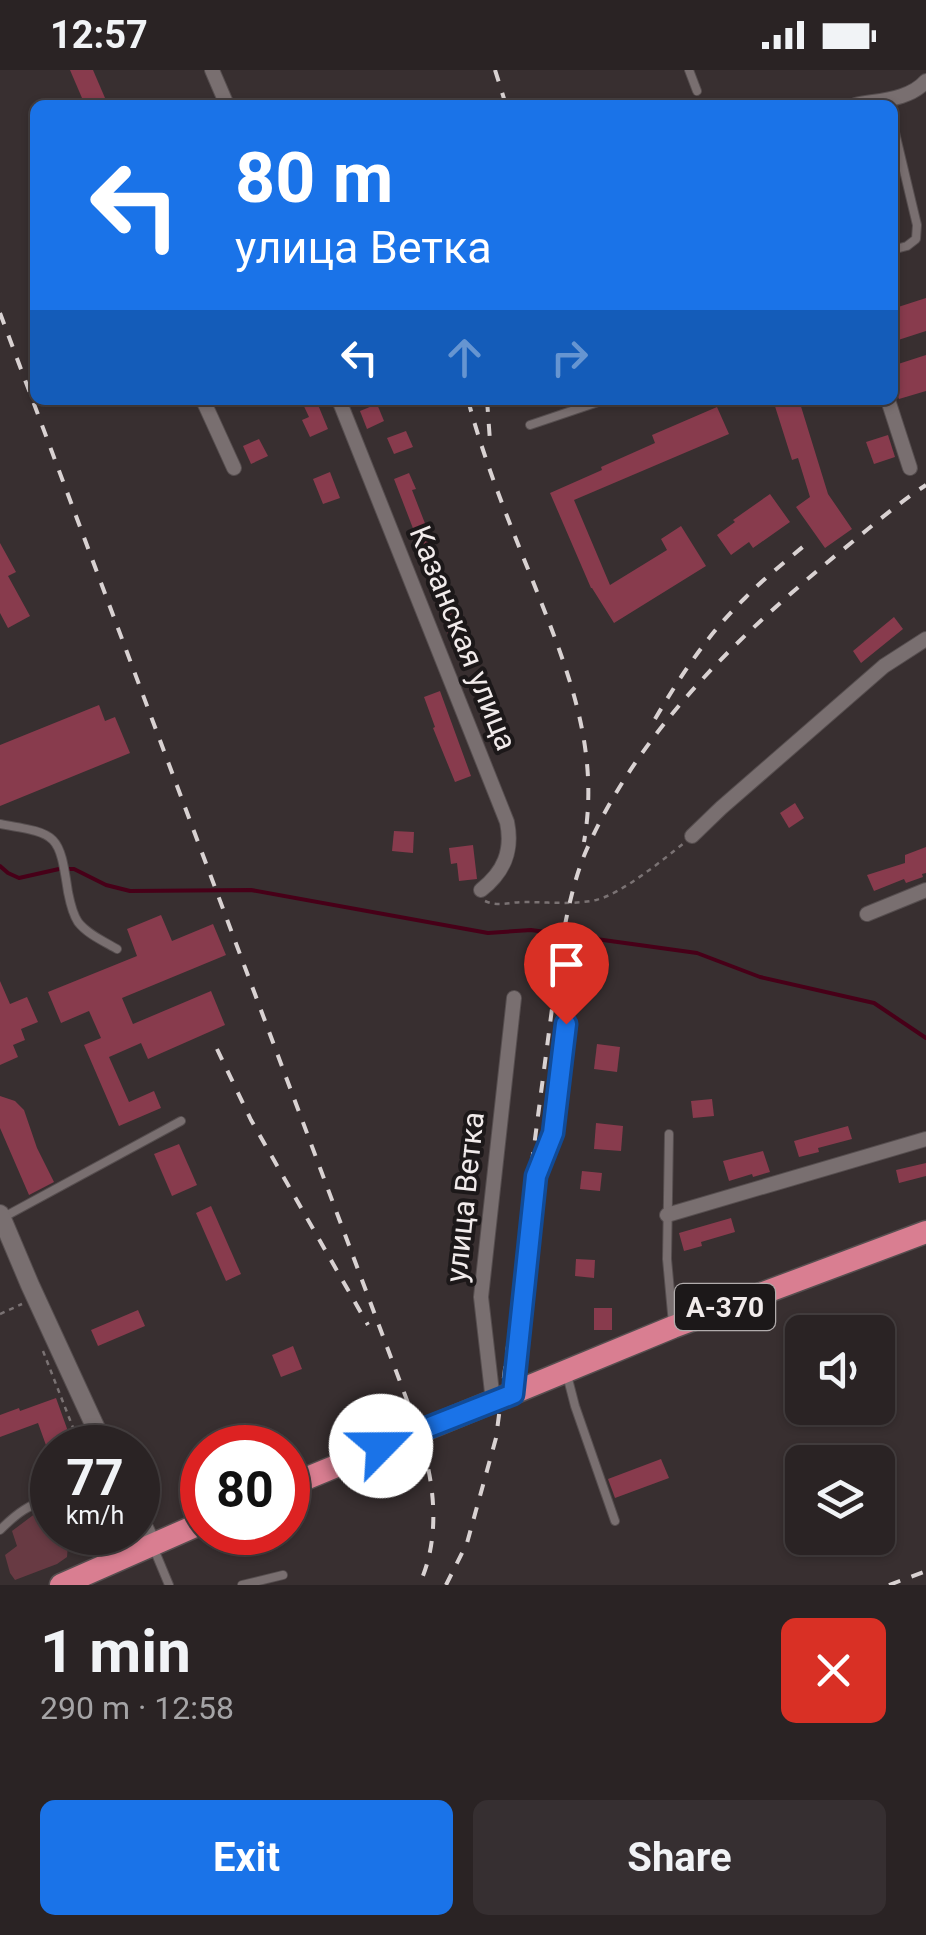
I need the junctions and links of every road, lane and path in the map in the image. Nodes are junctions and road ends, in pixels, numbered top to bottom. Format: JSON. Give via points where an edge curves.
{"nodes":[{"id":1,"x":212,"y":70,"type":"edge"},
{"id":2,"x":689,"y":70,"type":"edge"},
{"id":3,"x":926,"y":80,"type":"edge"},
{"id":4,"x":697,"y":91,"type":"dead end"},
{"id":5,"x":225,"y":100,"type":"edge"},
{"id":6,"x":894,"y":100,"type":"edge"},
{"id":7,"x":898,"y":145,"type":"edge"},
{"id":8,"x":898,"y":248,"type":"edge"},
{"id":9,"x":204,"y":405,"type":"edge"},
{"id":10,"x":341,"y":405,"type":"edge"},
{"id":11,"x":589,"y":405,"type":"edge"},
{"id":12,"x":890,"y":405,"type":"edge"},
{"id":13,"x":530,"y":425,"type":"dead end"},
{"id":14,"x":234,"y":468,"type":"dead end"},
{"id":15,"x":910,"y":468,"type":"dead end"},
{"id":16,"x":926,"y":639,"type":"edge"},
{"id":17,"x":0,"y":824,"type":"edge"},
{"id":18,"x":692,"y":836,"type":"joint"},
{"id":19,"x":481,"y":890,"type":"joint"},
{"id":20,"x":926,"y":890,"type":"edge"},
{"id":21,"x":867,"y":914,"type":"dead end"},
{"id":22,"x":117,"y":950,"type":"dead end"},
{"id":23,"x":514,"y":998,"type":"dead end"},
{"id":24,"x":566,"y":1024,"type":"dead end"},
{"id":25,"x":181,"y":1121,"type":"dead end"},
{"id":26,"x":669,"y":1134,"type":"dead end"},
{"id":27,"x":926,"y":1138,"type":"edge"},
{"id":28,"x":667,"y":1215,"type":"junction"},
{"id":29,"x":1,"y":1216,"type":"edge"},
{"id":30,"x":926,"y":1232,"type":"edge"},
{"id":31,"x":926,"y":1246,"type":"edge"},
{"id":32,"x":22,"y":1304,"type":"dead end"},
{"id":33,"x":0,"y":1314,"type":"edge"},
{"id":34,"x":673,"y":1327,"type":"junction"},
{"id":35,"x":38,"y":1340,"type":"dead end"},
{"id":36,"x":568,"y":1378,"type":"junction"},
{"id":37,"x":511,"y":1394,"type":"junction"},
{"id":38,"x":73,"y":1425,"type":"edge"},
{"id":39,"x":94,"y":1425,"type":"edge"},
{"id":40,"x":310,"y":1477,"type":"edge"},
{"id":41,"x":30,"y":1506,"type":"edge"},
{"id":42,"x":615,"y":1520,"type":"dead end"},
{"id":43,"x":0,"y":1530,"type":"edge"},
{"id":44,"x":129,"y":1555,"type":"edge"},
{"id":45,"x":156,"y":1555,"type":"edge"},
{"id":46,"x":283,"y":1575,"type":"dead end"},
{"id":47,"x":61,"y":1585,"type":"edge"},
{"id":48,"x":169,"y":1585,"type":"edge"},
{"id":49,"x":242,"y":1585,"type":"edge"}],
"edges":[{"from":1,"to":5,"type":"street"},
{"from":2,"to":4,"type":"lane"},
{"from":3,"to":6,"type":"street"},
{"from":7,"to":8,"type":"lane","via":[[917,225],[916,239]]},
{"from":9,"to":14,"type":"street"},
{"from":10,"to":19,"type":"street","name":"Казанская улица","via":[[507,822],[508,856]]},
{"from":11,"to":13,"type":"lane"},
{"from":12,"to":15,"type":"street"},
{"from":16,"to":18,"type":"street","via":[[884,666]]},
{"from":17,"to":22,"type":"lane","via":[[42,831],[55,841],[77,921]]},
{"from":18,"to":19,"type":"path","via":[[598,900],[492,904]]},
{"from":20,"to":21,"type":"street"},
{"from":23,"to":37,"type":"street","name":"улица Ветка","via":[[481,1297]]},
{"from":24,"to":37,"type":"lane","via":[[553,1133],[536,1176]]},
{"from":25,"to":29,"type":"lane"},
{"from":26,"to":28,"type":"lane"},
{"from":27,"to":28,"type":"street"},
{"from":28,"to":34,"type":"lane"},
{"from":29,"to":39,"type":"street"},
{"from":30,"to":34,"type":"highway","number":"А-370"},
{"from":31,"to":36,"type":"highway","number":"А-370"},
{"from":32,"to":33,"type":"path"},
{"from":34,"to":37,"type":"highway","number":"А-370"},
{"from":35,"to":38,"type":"path"},
{"from":36,"to":37,"type":"highway","number":"А-370"},
{"from":36,"to":42,"type":"lane"},
{"from":37,"to":40,"type":"highway","number":"А-370"},
{"from":41,"to":43,"type":"lane"},
{"from":44,"to":47,"type":"highway"},
{"from":45,"to":48,"type":"lane"},
{"from":46,"to":49,"type":"lane"}]}
